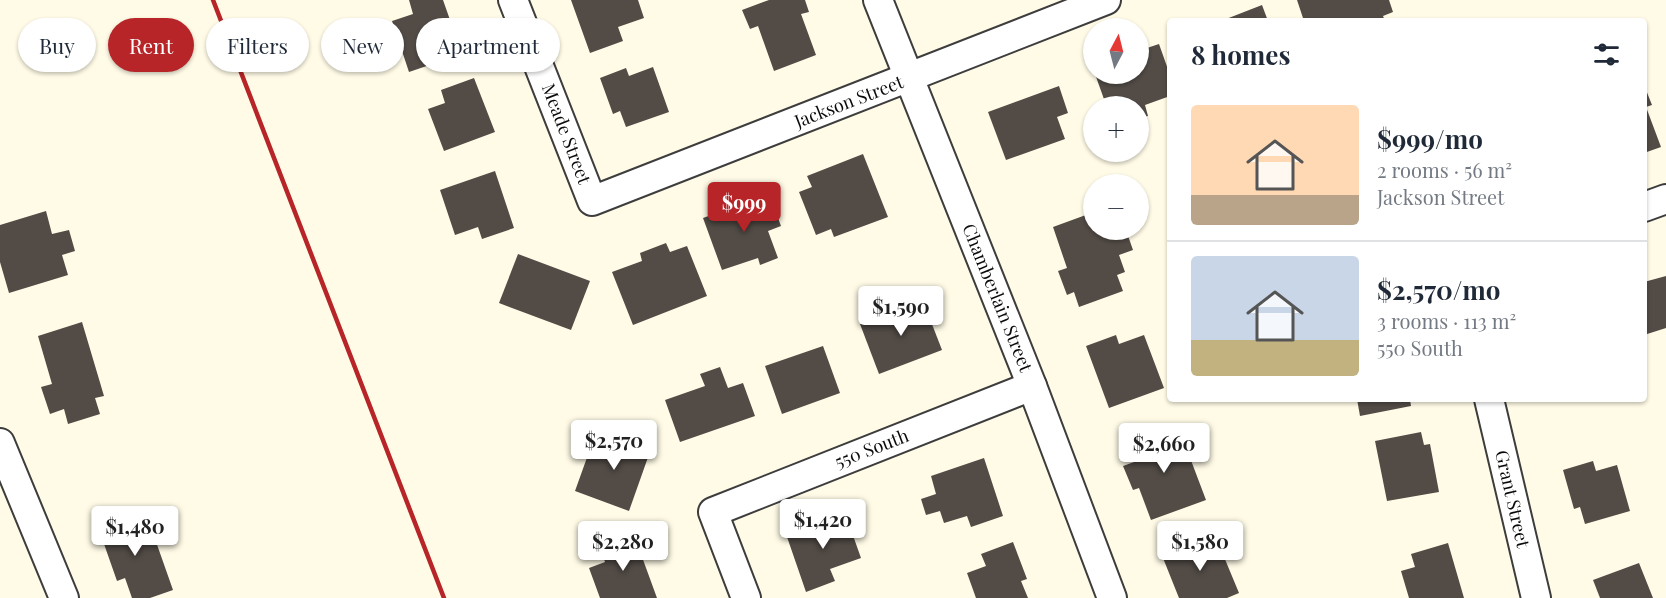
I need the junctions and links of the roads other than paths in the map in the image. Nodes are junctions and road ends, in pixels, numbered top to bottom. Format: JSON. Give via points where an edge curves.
{"nodes":[{"id":1,"x":513,"y":0,"type":"edge"},
{"id":2,"x":878,"y":0,"type":"edge"},
{"id":3,"x":1106,"y":0,"type":"edge"},
{"id":4,"x":908,"y":79,"type":"junction"},
{"id":5,"x":1666,"y":199,"type":"edge"},
{"id":6,"x":592,"y":201,"type":"joint"},
{"id":7,"x":1647,"y":206,"type":"edge"},
{"id":8,"x":1032,"y":386,"type":"junction"},
{"id":9,"x":1490,"y":402,"type":"edge"},
{"id":10,"x":0,"y":443,"type":"edge"},
{"id":11,"x":64,"y":598,"type":"edge"},
{"id":12,"x":746,"y":598,"type":"edge"},
{"id":13,"x":1112,"y":598,"type":"edge"},
{"id":14,"x":1536,"y":598,"type":"edge"}],
"edges":[{"from":1,"to":6,"type":"street","name":"Meade Street"},
{"from":2,"to":4,"type":"street","name":"Chamberlain Street"},
{"from":3,"to":4,"type":"street","name":"Jackson Street"},
{"from":4,"to":6,"type":"street","name":"Jackson Street"},
{"from":4,"to":8,"type":"street","name":"Chamberlain Street"},
{"from":5,"to":7,"type":"street"},
{"from":8,"to":12,"type":"street","name":"550 South","via":[[713,512]]},
{"from":8,"to":13,"type":"street","name":"Chamberlain Street"},
{"from":9,"to":14,"type":"street","name":"Grant Street"},
{"from":10,"to":11,"type":"street"}]}
